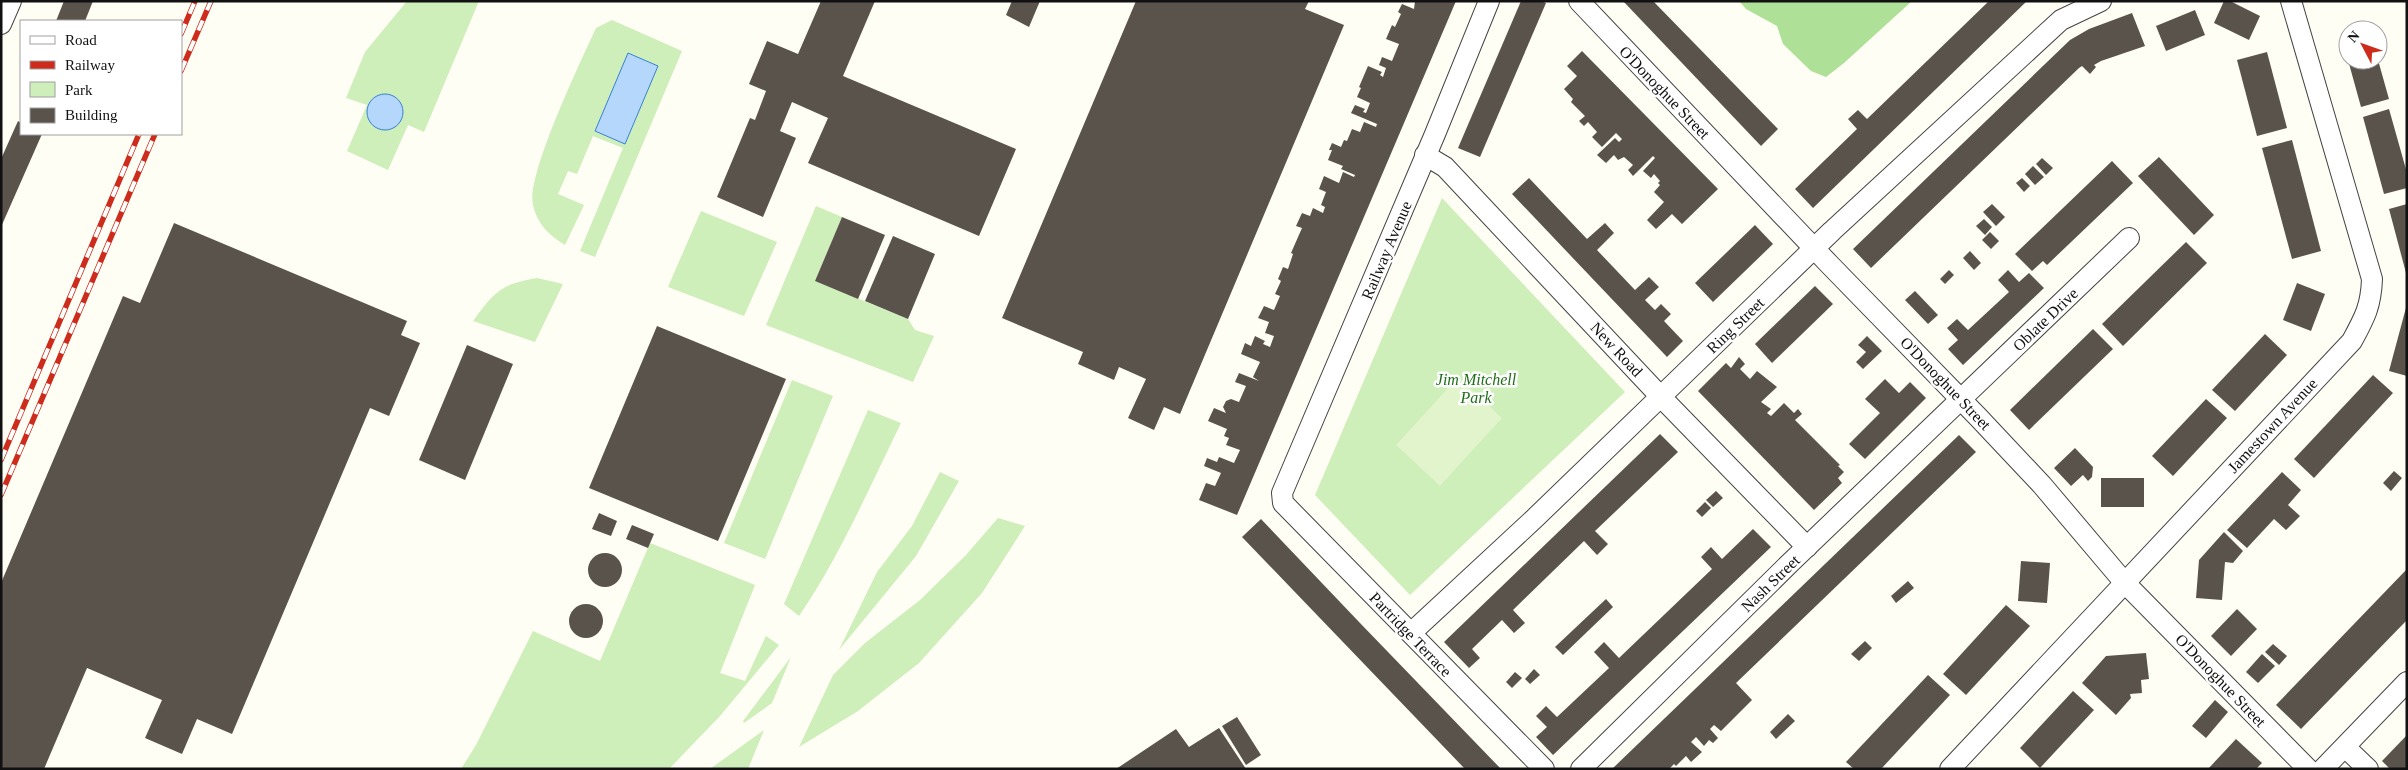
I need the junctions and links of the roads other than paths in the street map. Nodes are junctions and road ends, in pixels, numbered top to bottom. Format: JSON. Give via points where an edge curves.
{"nodes":[{"id":1,"x":11,"y":1,"type":"edge"},
{"id":2,"x":1489,"y":1,"type":"edge"},
{"id":3,"x":1579,"y":1,"type":"edge"},
{"id":4,"x":2101,"y":1,"type":"edge"},
{"id":5,"x":2291,"y":1,"type":"edge"},
{"id":6,"x":1,"y":24,"type":"edge"},
{"id":7,"x":1425,"y":156,"type":"junction"},
{"id":8,"x":2128,"y":238,"type":"dead end"},
{"id":9,"x":1815,"y":248,"type":"junction"},
{"id":10,"x":1660,"y":396,"type":"junction"},
{"id":11,"x":1961,"y":399,"type":"junction"},
{"id":12,"x":1282,"y":498,"type":"joint"},
{"id":13,"x":1807,"y":547,"type":"junction"},
{"id":14,"x":2124,"y":582,"type":"junction"},
{"id":15,"x":1411,"y":634,"type":"junction"},
{"id":16,"x":2407,"y":682,"type":"edge"},
{"id":17,"x":2344,"y":747,"type":"junction"},
{"id":18,"x":1544,"y":769,"type":"edge"},
{"id":19,"x":1581,"y":769,"type":"edge"},
{"id":20,"x":1950,"y":769,"type":"edge"},
{"id":21,"x":2308,"y":769,"type":"edge"},
{"id":22,"x":2323,"y":769,"type":"edge"},
{"id":23,"x":2368,"y":769,"type":"edge"}],
"edges":[{"from":1,"to":6,"type":"street"},
{"from":2,"to":7,"type":"street","name":"Railway Avenue"},
{"from":3,"to":9,"type":"street","name":"O'Donoghue Street"},
{"from":4,"to":9,"type":"street","name":"Ring Street","via":[[2061,20]]},
{"from":5,"to":14,"type":"street","name":"Jamestown Avenue","via":[[2372,279],[2371,300],[2352,341]]},
{"from":7,"to":10,"type":"street","name":"New Road","via":[[1445,167]]},
{"from":7,"to":12,"type":"street","name":"Railway Avenue"},
{"from":8,"to":11,"type":"street","name":"Oblate Drive"},
{"from":9,"to":10,"type":"street","name":"Ring Street"},
{"from":9,"to":11,"type":"street","name":"O'Donoghue Street"},
{"from":10,"to":13,"type":"street","name":"New Road"},
{"from":10,"to":15,"type":"street","name":"Ring Street"},
{"from":11,"to":13,"type":"street","name":"Nash Street"},
{"from":11,"to":14,"type":"street","name":"O'Donoghue Street","via":[[2042,485]]},
{"from":12,"to":15,"type":"street","name":"Partridge Terrace"},
{"from":13,"to":19,"type":"street","name":"Nash Street"},
{"from":14,"to":20,"type":"street","name":"Jamestown Avenue"},
{"from":14,"to":21,"type":"street","name":"O'Donoghue Street"},
{"from":15,"to":18,"type":"street","name":"Partridge Terrace"},
{"from":16,"to":17,"type":"street"},
{"from":17,"to":22,"type":"street"},
{"from":17,"to":23,"type":"street"}]}
